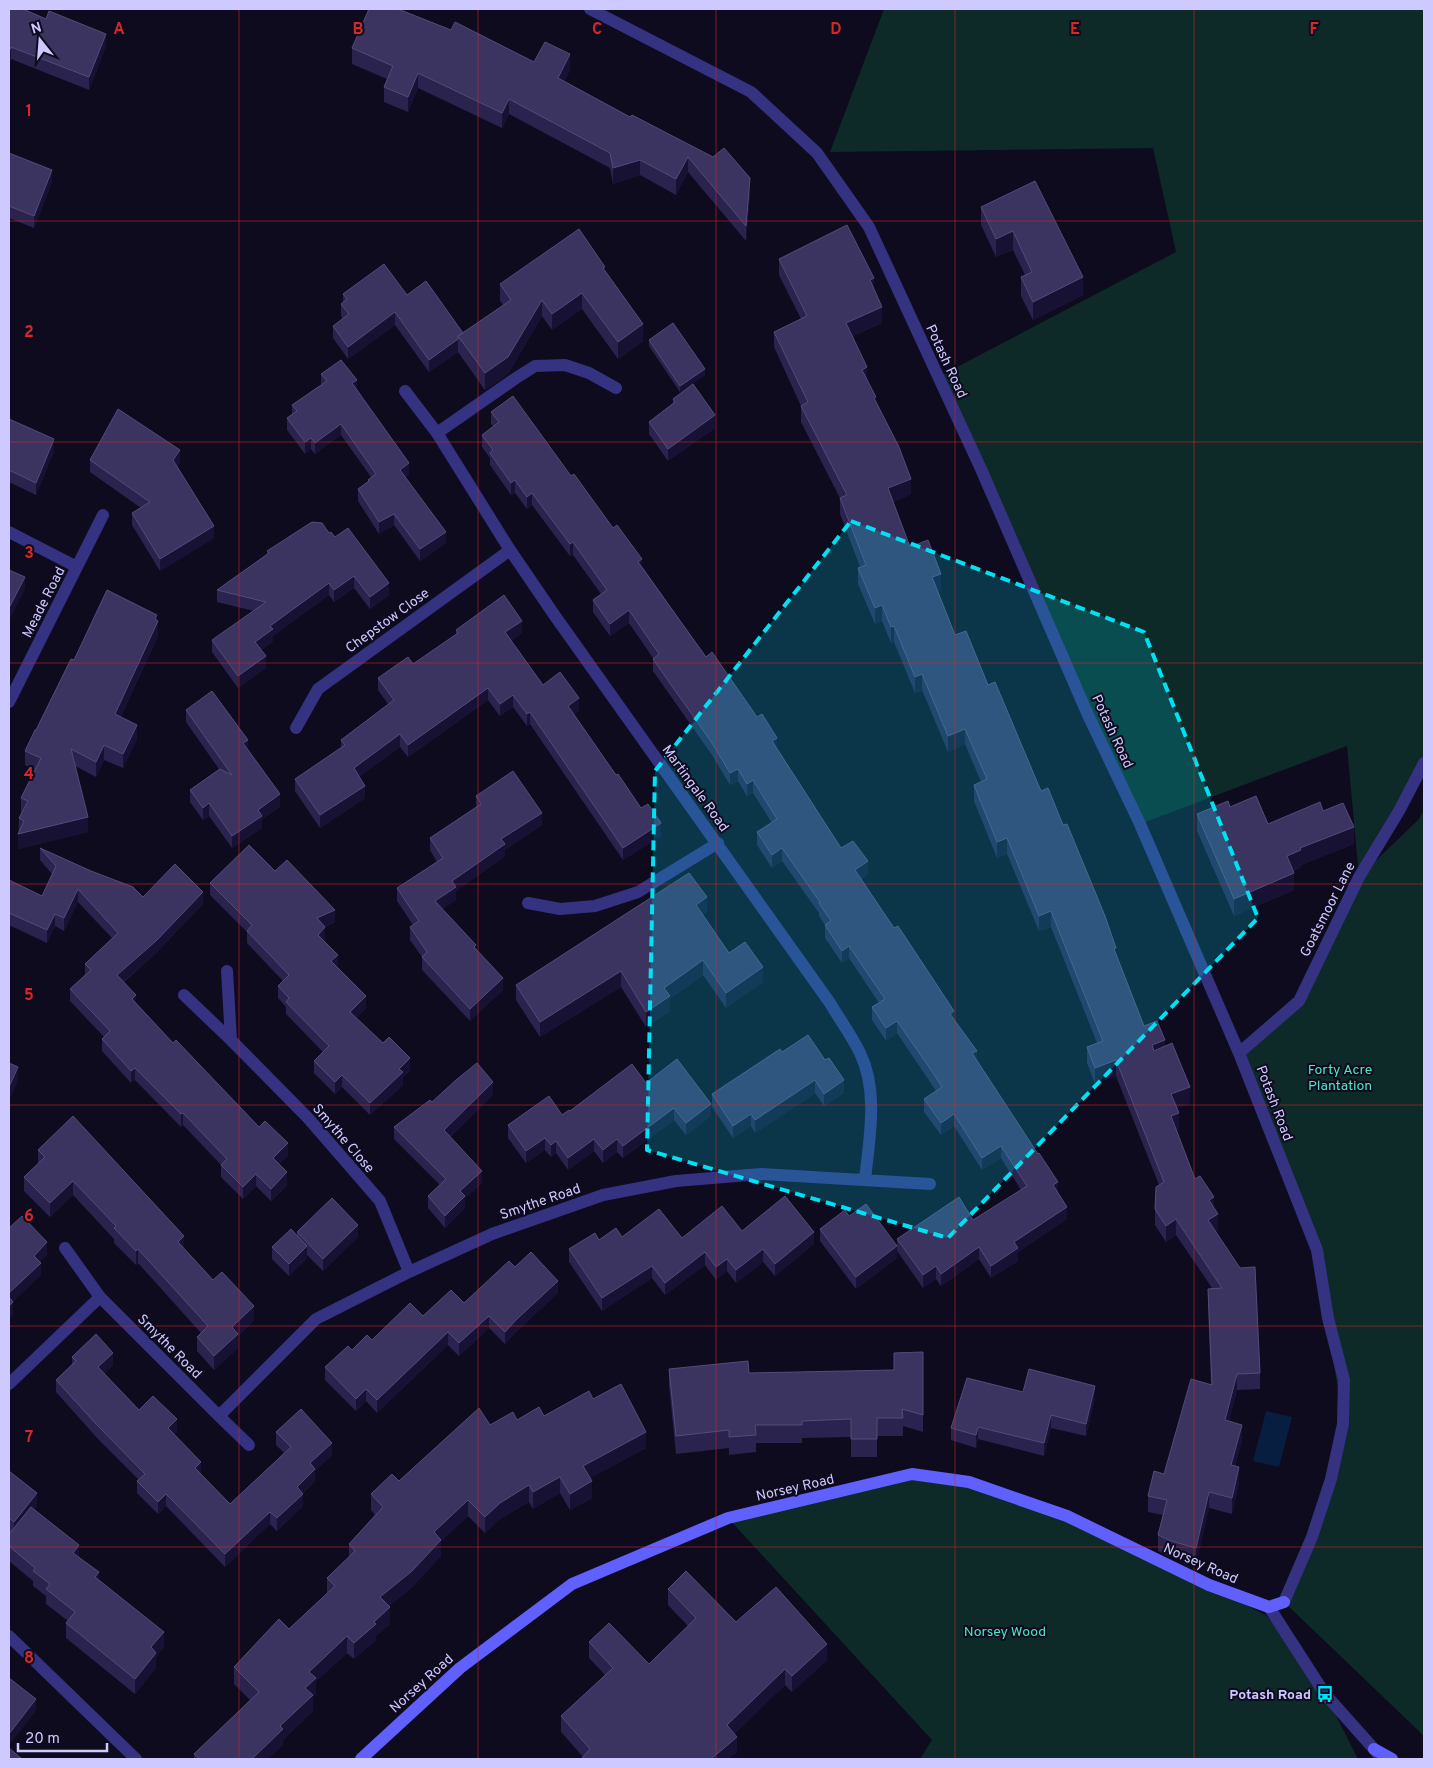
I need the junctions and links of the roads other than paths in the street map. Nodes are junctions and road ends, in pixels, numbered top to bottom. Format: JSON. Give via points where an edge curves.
{"nodes":[{"id":1,"x":590,"y":9,"type":"edge"},
{"id":2,"x":616,"y":388,"type":"dead end"},
{"id":3,"x":405,"y":391,"type":"dead end"},
{"id":4,"x":437,"y":433,"type":"junction"},
{"id":5,"x":103,"y":515,"type":"dead end"},
{"id":6,"x":9,"y":532,"type":"edge"},
{"id":7,"x":510,"y":550,"type":"junction"},
{"id":8,"x":77,"y":567,"type":"junction"},
{"id":9,"x":9,"y":702,"type":"edge"},
{"id":10,"x":296,"y":728,"type":"dead end"},
{"id":11,"x":1424,"y":763,"type":"edge"},
{"id":12,"x":718,"y":843,"type":"junction"},
{"id":13,"x":528,"y":903,"type":"dead end"},
{"id":14,"x":227,"y":971,"type":"dead end"},
{"id":15,"x":184,"y":995,"type":"dead end"},
{"id":16,"x":231,"y":1040,"type":"junction"},
{"id":17,"x":1240,"y":1053,"type":"junction"},
{"id":18,"x":865,"y":1180,"type":"junction"},
{"id":19,"x":930,"y":1184,"type":"dead end"},
{"id":20,"x":66,"y":1248,"type":"dead end"},
{"id":21,"x":410,"y":1272,"type":"junction"},
{"id":22,"x":100,"y":1296,"type":"junction"},
{"id":23,"x":9,"y":1384,"type":"edge"},
{"id":24,"x":218,"y":1416,"type":"junction"},
{"id":25,"x":249,"y":1445,"type":"dead end"},
{"id":26,"x":1269,"y":1607,"type":"junction"},
{"id":27,"x":9,"y":1636,"type":"edge"},
{"id":28,"x":1378,"y":1754,"type":"edge"},
{"id":29,"x":136,"y":1759,"type":"edge"},
{"id":30,"x":361,"y":1759,"type":"edge"},
{"id":31,"x":1392,"y":1759,"type":"edge"}],
"edges":[{"from":1,"to":17,"type":"street","name":"Potash Road","via":[[751,92],[817,153],[869,227],[981,469]]},
{"from":2,"to":4,"type":"street","via":[[589,373],[565,365],[535,366]]},
{"from":3,"to":4,"type":"street","name":"Martingale Road"},
{"from":4,"to":7,"type":"street","name":"Martingale Road"},
{"from":5,"to":8,"type":"street","name":"Meade Road"},
{"from":6,"to":8,"type":"street"},
{"from":7,"to":10,"type":"street","name":"Chepstow Close","via":[[318,689]]},
{"from":7,"to":12,"type":"street","name":"Martingale Road"},
{"from":8,"to":9,"type":"street","name":"Meade Road"},
{"from":11,"to":17,"type":"street","name":"Goatsmoor Lane","via":[[1359,877],[1298,1001]]},
{"from":12,"to":13,"type":"street","via":[[638,892],[595,906],[560,908]]},
{"from":12,"to":18,"type":"street","name":"Martingale Road","via":[[830,1003],[861,1054],[870,1085]]},
{"from":14,"to":16,"type":"street"},
{"from":15,"to":16,"type":"street","name":"Smythe Close"},
{"from":16,"to":21,"type":"street","name":"Smythe Close","via":[[308,1118],[380,1201]]},
{"from":17,"to":26,"type":"street","name":"Potash Road","via":[[1317,1250],[1328,1318],[1344,1380],[1343,1424],[1331,1479],[1312,1537],[1284,1602]]},
{"from":18,"to":19,"type":"street","name":"Smythe Road"},
{"from":18,"to":21,"type":"street","name":"Smythe Road","via":[[761,1174],[676,1181],[604,1195],[492,1234]]},
{"from":20,"to":22,"type":"street","name":"Smythe Road"},
{"from":21,"to":24,"type":"street","name":"Smythe Road","via":[[316,1320]]},
{"from":22,"to":23,"type":"street"},
{"from":22,"to":24,"type":"street","name":"Smythe Road"},
{"from":24,"to":25,"type":"street","name":"Smythe Road"},
{"from":26,"to":28,"type":"street","via":[[1325,1694]]},
{"from":26,"to":30,"type":"street","name":"Norsey Road","via":[[1209,1585],[1067,1516],[969,1482],[912,1474],[728,1518],[572,1584],[460,1668]]},
{"from":27,"to":29,"type":"street"},
{"from":28,"to":31,"type":"street"}]}
